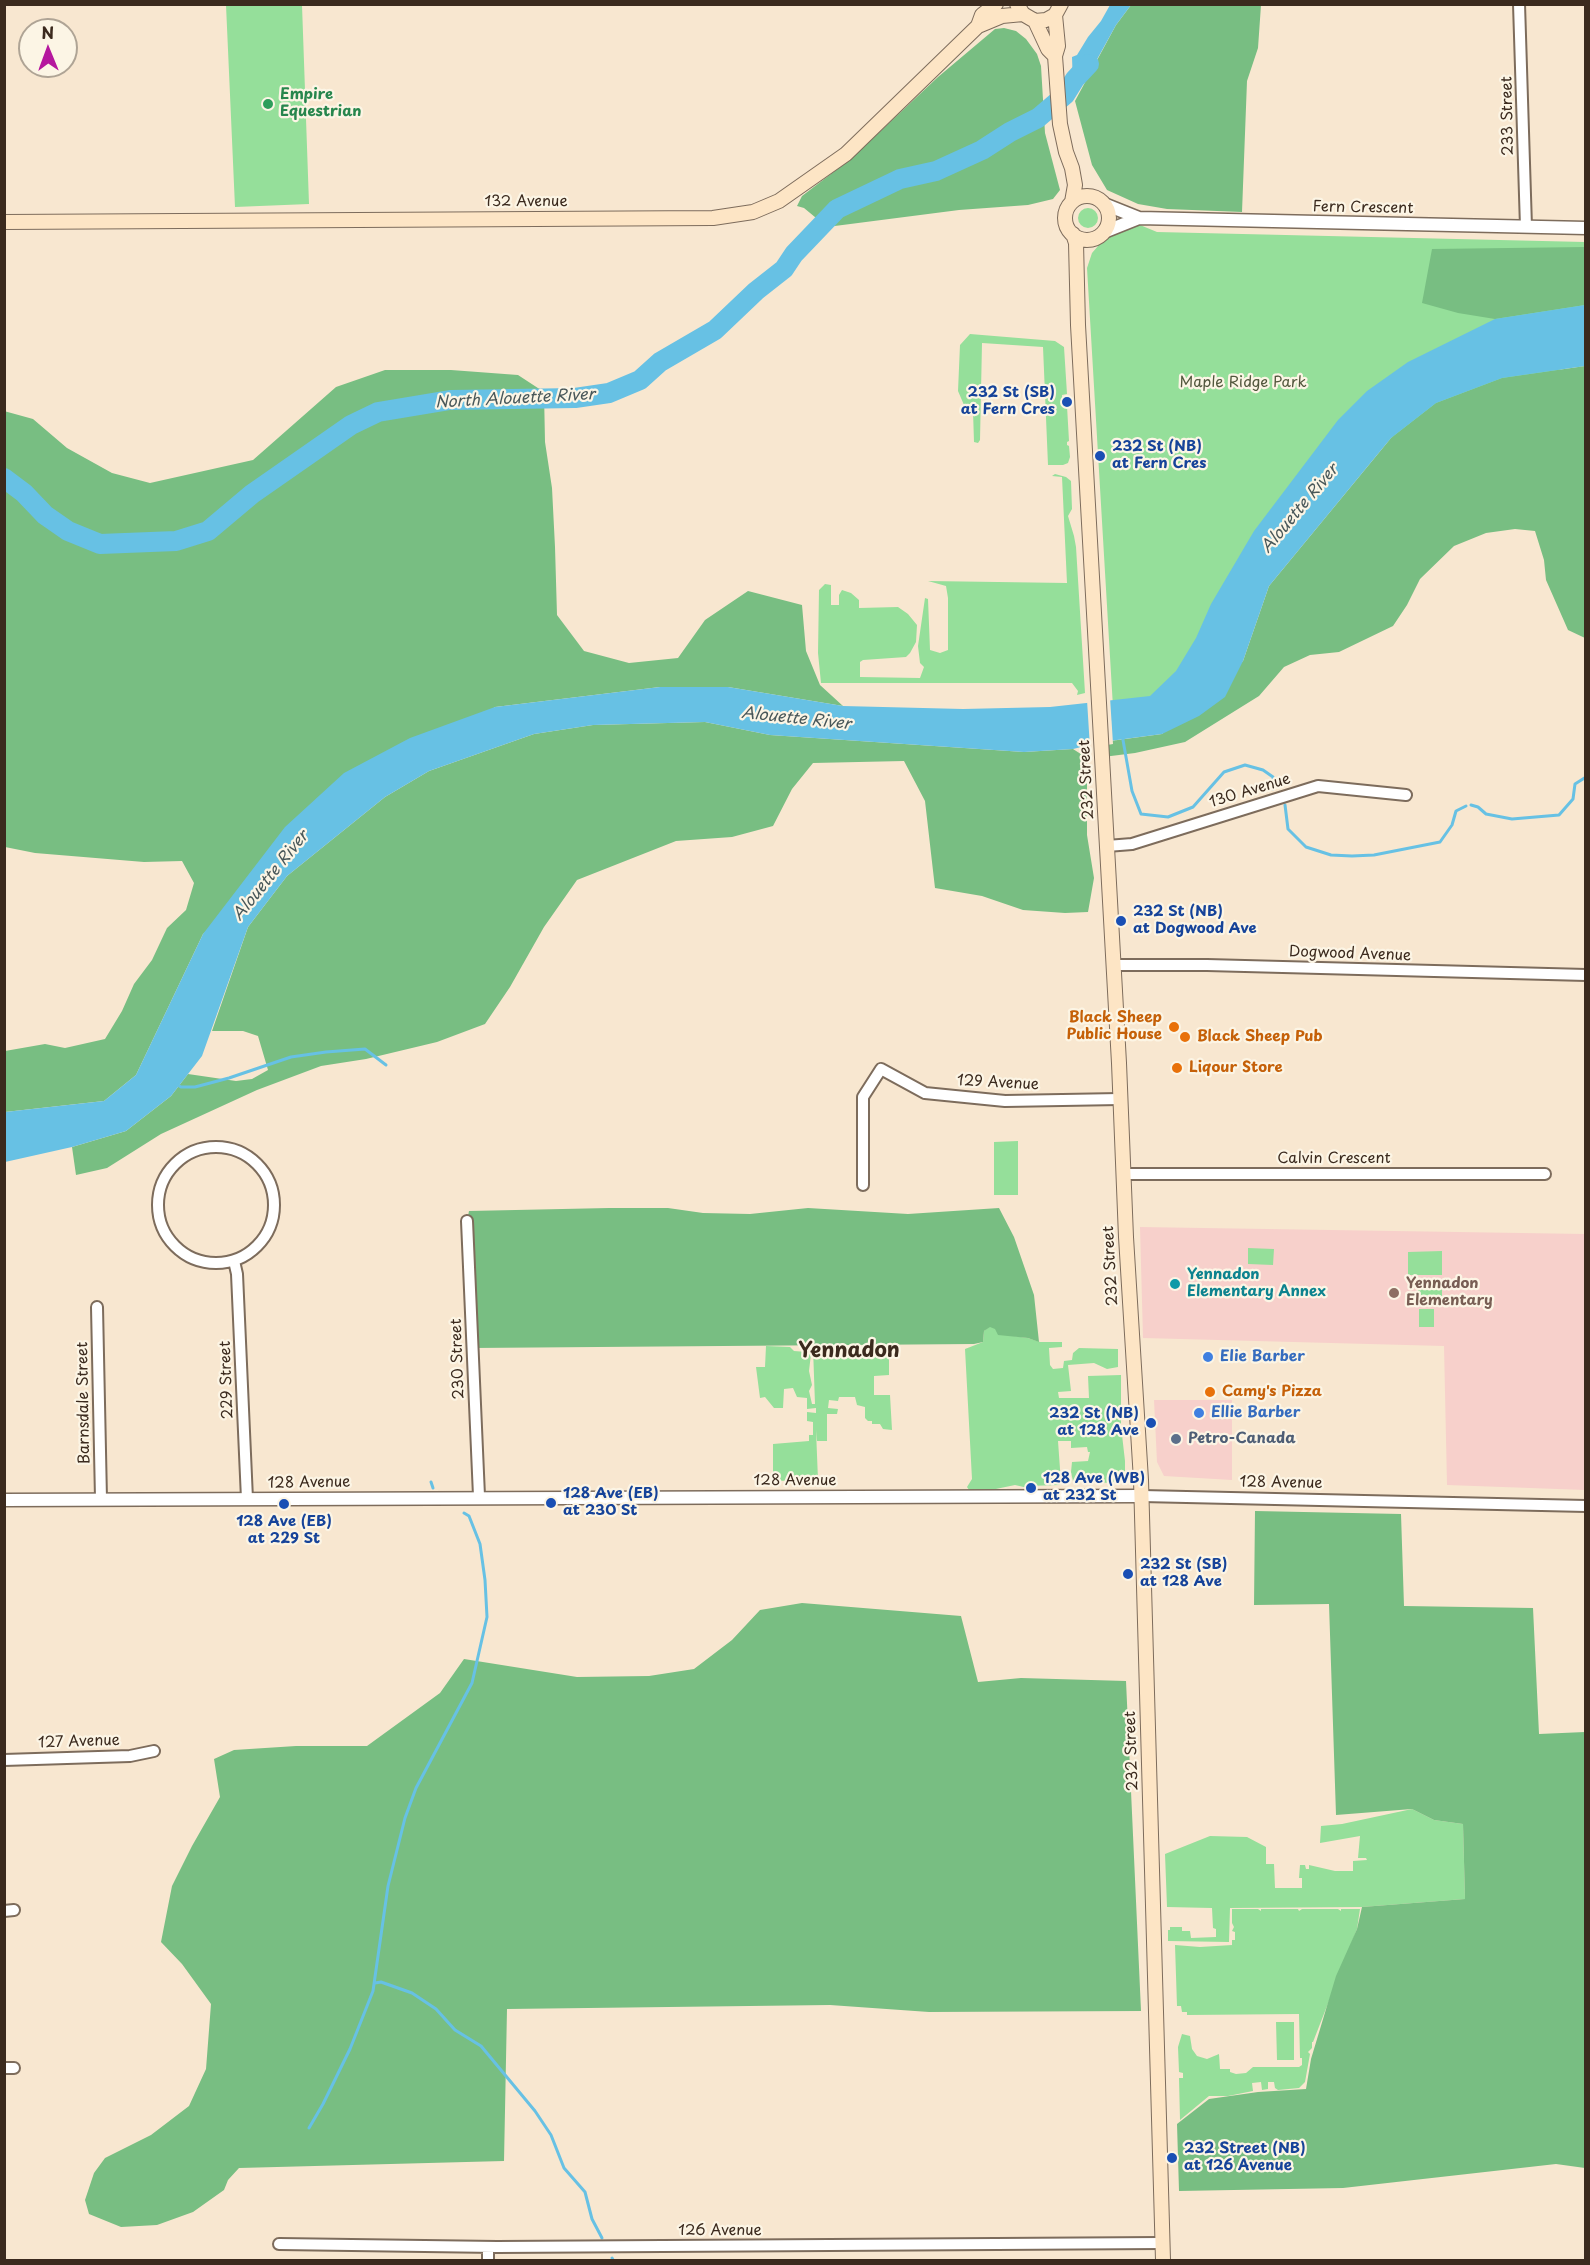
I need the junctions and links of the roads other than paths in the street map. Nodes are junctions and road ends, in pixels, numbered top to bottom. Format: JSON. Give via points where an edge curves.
{"nodes":[{"id":1,"x":996,"y":4,"type":"edge"},
{"id":2,"x":1519,"y":4,"type":"edge"},
{"id":3,"x":1058,"y":10,"type":"edge"},
{"id":4,"x":1025,"y":13,"type":"edge"},
{"id":5,"x":978,"y":26,"type":"junction"},
{"id":6,"x":1056,"y":61,"type":"junction"},
{"id":7,"x":1072,"y":168,"type":"junction"},
{"id":8,"x":1100,"y":200,"type":"junction"},
{"id":9,"x":1072,"y":202,"type":"junction"},
{"id":10,"x":1139,"y":218,"type":"junction"},
{"id":11,"x":4,"y":222,"type":"edge"},
{"id":12,"x":1526,"y":227,"type":"junction"},
{"id":13,"x":1586,"y":228,"type":"edge"},
{"id":14,"x":1073,"y":234,"type":"junction"},
{"id":15,"x":1100,"y":235,"type":"junction"},
{"id":16,"x":1077,"y":269,"type":"junction"},
{"id":17,"x":1406,"y":795,"type":"dead end"},
{"id":18,"x":1107,"y":846,"type":"junction"},
{"id":19,"x":1113,"y":965,"type":"junction"},
{"id":20,"x":1586,"y":975,"type":"edge"},
{"id":21,"x":1120,"y":1099,"type":"junction"},
{"id":22,"x":1123,"y":1174,"type":"junction"},
{"id":23,"x":1545,"y":1174,"type":"dead end"},
{"id":24,"x":863,"y":1185,"type":"dead end"},
{"id":25,"x":467,"y":1221,"type":"dead end"},
{"id":26,"x":234,"y":1261,"type":"junction"},
{"id":27,"x":97,"y":1307,"type":"dead end"},
{"id":28,"x":478,"y":1496,"type":"junction"},
{"id":29,"x":1142,"y":1496,"type":"junction"},
{"id":30,"x":101,"y":1499,"type":"junction"},
{"id":31,"x":247,"y":1499,"type":"junction"},
{"id":32,"x":4,"y":1500,"type":"edge"},
{"id":33,"x":1586,"y":1506,"type":"edge"},
{"id":34,"x":154,"y":1751,"type":"dead end"},
{"id":35,"x":4,"y":1760,"type":"edge"},
{"id":36,"x":1162,"y":2243,"type":"junction"},
{"id":37,"x":279,"y":2244,"type":"dead end"},
{"id":38,"x":488,"y":2247,"type":"junction"},
{"id":39,"x":488,"y":2260,"type":"edge"},
{"id":40,"x":1163,"y":2260,"type":"edge"}],
"edges":[{"from":1,"to":5,"type":"main road","name":"132 Avenue","via":[[982,15]]},
{"from":2,"to":12,"type":"street","name":"233 Street"},
{"from":3,"to":4,"type":"main road","name":"132 Avenue","via":[[1046,20]]},
{"from":3,"to":6,"type":"main road"},
{"from":4,"to":5,"type":"main road","name":"132 Avenue","via":[[1002,16]]},
{"from":4,"to":6,"type":"main road"},
{"from":5,"to":11,"type":"main road","name":"132 Avenue","via":[[846,154],[779,201],[753,212],[702,218]]},
{"from":6,"to":7,"type":"main road","via":[[1060,129]]},
{"from":7,"to":8,"type":"main road"},
{"from":7,"to":9,"type":"main road"},
{"from":8,"to":9,"type":"main road","via":[[1085,196]]},
{"from":8,"to":10,"type":"street","name":"Fern Crescent"},
{"from":8,"to":15,"type":"main road","via":[[1109,218]]},
{"from":9,"to":14,"type":"main road","via":[[1066,220]]},
{"from":10,"to":12,"type":"street","name":"Fern Crescent"},
{"from":10,"to":15,"type":"street","name":"Fern Crescent"},
{"from":12,"to":13,"type":"street","name":"Fern Crescent"},
{"from":14,"to":15,"type":"main road","via":[[1080,238]]},
{"from":14,"to":16,"type":"main road","name":"232 Street"},
{"from":15,"to":16,"type":"main road"},
{"from":16,"to":18,"type":"main road","name":"232 Street"},
{"from":17,"to":18,"type":"street","name":"130 Avenue","via":[[1318,786],[1132,844]]},
{"from":18,"to":19,"type":"main road","name":"232 Street"},
{"from":19,"to":20,"type":"street","name":"Dogwood Avenue"},
{"from":19,"to":21,"type":"main road","name":"232 Street"},
{"from":21,"to":22,"type":"main road","name":"232 Street"},
{"from":21,"to":24,"type":"street","name":"129 Avenue","via":[[1005,1101],[925,1093],[881,1069],[863,1096]]},
{"from":22,"to":23,"type":"street","name":"Calvin Crescent"},
{"from":22,"to":29,"type":"main road","name":"232 Street"},
{"from":25,"to":28,"type":"street","name":"230 Street"},
{"from":26,"to":26,"type":"street","via":[[258,1246],[269,1230],[275,1211],[271,1183],[254,1160],[237,1150],[218,1146],[199,1149],[174,1164],[163,1180],[158,1198],[162,1227],[172,1243],[187,1255],[205,1262]]},
{"from":26,"to":31,"type":"street","name":"229 Street"},
{"from":27,"to":30,"type":"street","name":"Barnsdale Street"},
{"from":28,"to":29,"type":"street","name":"128 Avenue"},
{"from":28,"to":31,"type":"street","name":"128 Avenue"},
{"from":29,"to":33,"type":"street","name":"128 Avenue"},
{"from":29,"to":36,"type":"main road","name":"232 Street"},
{"from":30,"to":31,"type":"street","name":"128 Avenue"},
{"from":30,"to":32,"type":"street","name":"128 Avenue"},
{"from":34,"to":35,"type":"street","name":"127 Avenue","via":[[130,1756]]},
{"from":36,"to":38,"type":"street","name":"126 Avenue"},
{"from":36,"to":40,"type":"main road","name":"232 Street"},
{"from":37,"to":38,"type":"street","name":"126 Avenue"},
{"from":38,"to":39,"type":"street"}]}
